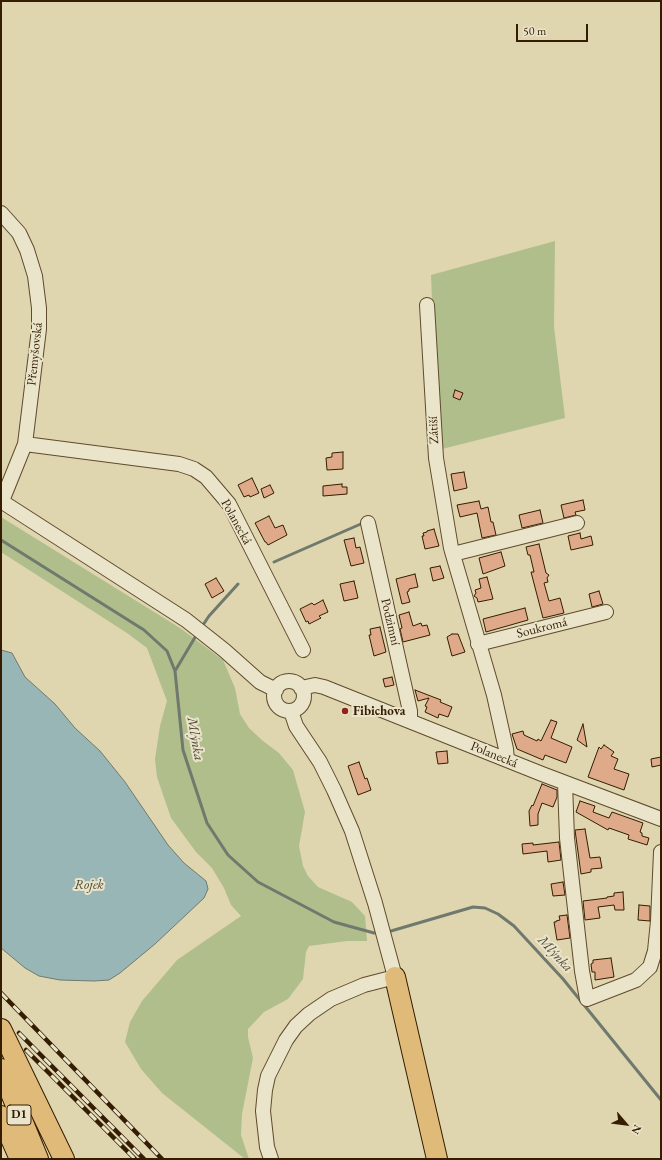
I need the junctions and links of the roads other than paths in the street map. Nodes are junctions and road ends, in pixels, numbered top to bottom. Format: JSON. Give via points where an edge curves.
{"nodes":[{"id":1,"x":1,"y":213,"type":"edge"},
{"id":2,"x":427,"y":305,"type":"dead end"},
{"id":3,"x":25,"y":444,"type":"junction"},
{"id":4,"x":2,"y":501,"type":"edge"},
{"id":5,"x":368,"y":522,"type":"dead end"},
{"id":6,"x":577,"y":524,"type":"dead end"},
{"id":7,"x":453,"y":554,"type":"junction"},
{"id":8,"x":606,"y":612,"type":"dead end"},
{"id":9,"x":478,"y":644,"type":"junction"},
{"id":10,"x":303,"y":650,"type":"dead end"},
{"id":11,"x":301,"y":688,"type":"junction"},
{"id":12,"x":276,"y":690,"type":"junction"},
{"id":13,"x":291,"y":711,"type":"junction"},
{"id":14,"x":410,"y":722,"type":"junction"},
{"id":15,"x":507,"y":760,"type":"junction"},
{"id":16,"x":564,"y":783,"type":"junction"},
{"id":17,"x":661,"y":819,"type":"edge"},
{"id":18,"x":661,"y":852,"type":"edge"},
{"id":19,"x":395,"y":978,"type":"junction"},
{"id":20,"x":1,"y":1029,"type":"edge"},
{"id":21,"x":1,"y":1070,"type":"edge"},
{"id":22,"x":417,"y":1074,"type":"junction"},
{"id":23,"x":1,"y":1116,"type":"edge"},
{"id":24,"x":20,"y":1159,"type":"edge"},
{"id":25,"x":38,"y":1159,"type":"edge"},
{"id":26,"x":64,"y":1159,"type":"edge"},
{"id":27,"x":271,"y":1159,"type":"edge"},
{"id":28,"x":429,"y":1159,"type":"edge"},
{"id":29,"x":437,"y":1159,"type":"edge"}],
"edges":[{"from":1,"to":3,"type":"street","name":"Přemyšovská","via":[[24,242],[33,267],[39,297],[39,329]]},
{"from":2,"to":7,"type":"street","name":"Zátiší","via":[[436,458]]},
{"from":3,"to":4,"type":"street","name":"Přemyšovská"},
{"from":3,"to":10,"type":"street","name":"Polanecká","via":[[179,464],[194,469],[206,477],[229,504]]},
{"from":4,"to":12,"type":"street","via":[[186,620],[260,682]]},
{"from":5,"to":14,"type":"street","name":"Podzimní","via":[[410,711]]},
{"from":6,"to":7,"type":"street"},
{"from":7,"to":9,"type":"street","name":"Zátiší"},
{"from":8,"to":9,"type":"street","name":"Soukromá"},
{"from":9,"to":15,"type":"street","name":"Zátiší","via":[[494,695]]},
{"from":11,"to":12,"type":"street","via":[[288,682]]},
{"from":11,"to":13,"type":"street","via":[[304,697],[302,703],[298,709]]},
{"from":11,"to":14,"type":"street","name":"Polanecká","via":[[315,685],[329,688]]},
{"from":12,"to":13,"type":"street","via":[[274,699],[277,705],[282,710]]},
{"from":13,"to":19,"type":"street","via":[[296,726],[320,762],[352,831]]},
{"from":14,"to":15,"type":"street","name":"Polanecká"},
{"from":15,"to":16,"type":"street","name":"Polanecká"},
{"from":16,"to":17,"type":"street","name":"Polanecká"},
{"from":16,"to":18,"type":"street","via":[[567,838],[587,999],[636,980],[650,967],[655,951]]},
{"from":19,"to":22,"type":"highway"},
{"from":19,"to":27,"type":"street","via":[[364,985],[331,999],[309,1014],[286,1040],[268,1076],[265,1090],[264,1129]]},
{"from":20,"to":26,"type":"highway"},
{"from":21,"to":25,"type":"highway","number":"D1"},
{"from":22,"to":28,"type":"highway"},
{"from":22,"to":29,"type":"highway"},
{"from":23,"to":24,"type":"highway","number":"D1"}]}
